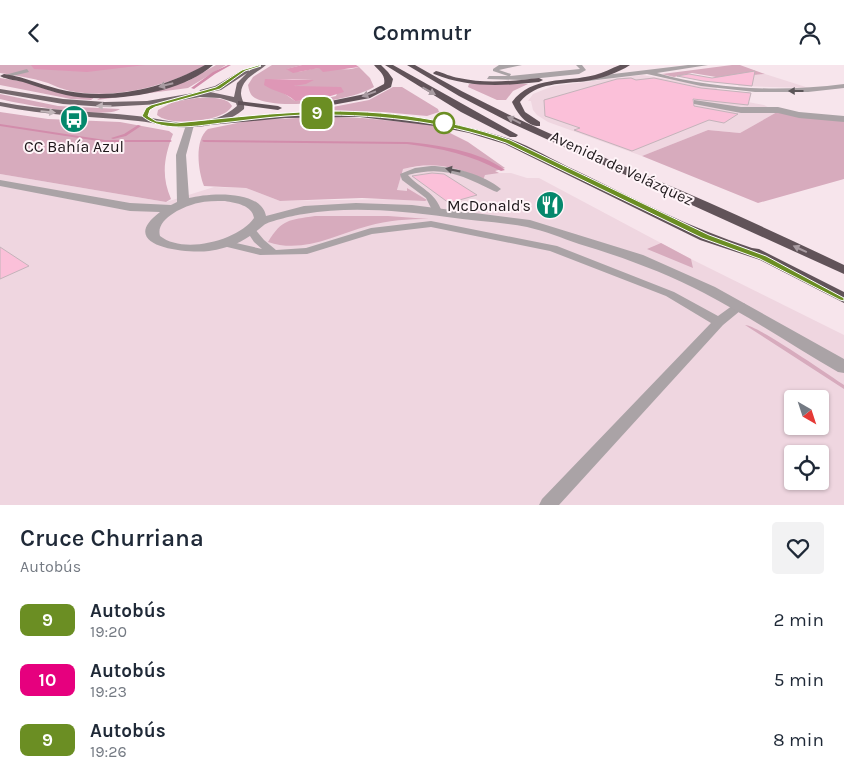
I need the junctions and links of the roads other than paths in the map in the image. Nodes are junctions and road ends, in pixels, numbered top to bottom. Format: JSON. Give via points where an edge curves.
{"nodes":[{"id":1,"x":210,"y":65,"type":"edge"},
{"id":2,"x":261,"y":65,"type":"edge"},
{"id":3,"x":377,"y":65,"type":"edge"},
{"id":4,"x":388,"y":65,"type":"edge"},
{"id":5,"x":410,"y":65,"type":"edge"},
{"id":6,"x":422,"y":65,"type":"edge"},
{"id":7,"x":519,"y":65,"type":"edge"},
{"id":8,"x":556,"y":65,"type":"edge"},
{"id":9,"x":579,"y":65,"type":"edge"},
{"id":10,"x":598,"y":65,"type":"edge"},
{"id":11,"x":627,"y":65,"type":"edge"},
{"id":12,"x":705,"y":65,"type":"edge"},
{"id":13,"x":27,"y":71,"type":"dead end"},
{"id":14,"x":648,"y":72,"type":"junction"},
{"id":15,"x":2,"y":76,"type":"edge"},
{"id":16,"x":489,"y":78,"type":"dead end"},
{"id":17,"x":576,"y":80,"type":"junction"},
{"id":18,"x":516,"y":81,"type":"junction"},
{"id":19,"x":844,"y":86,"type":"edge"},
{"id":20,"x":755,"y":90,"type":"junction"},
{"id":21,"x":0,"y":91,"type":"edge"},
{"id":22,"x":186,"y":97,"type":"junction"},
{"id":23,"x":169,"y":100,"type":"junction"},
{"id":24,"x":240,"y":102,"type":"junction"},
{"id":25,"x":696,"y":102,"type":"dead end"},
{"id":26,"x":0,"y":104,"type":"edge"},
{"id":27,"x":778,"y":110,"type":"junction"},
{"id":28,"x":148,"y":119,"type":"junction"},
{"id":29,"x":844,"y":119,"type":"edge"},
{"id":30,"x":210,"y":122,"type":"junction"},
{"id":31,"x":190,"y":125,"type":"junction"},
{"id":32,"x":0,"y":183,"type":"edge"},
{"id":33,"x":183,"y":186,"type":"junction"},
{"id":34,"x":498,"y":189,"type":"dead end"},
{"id":35,"x":670,"y":190,"type":"junction"},
{"id":36,"x":210,"y":198,"type":"junction"},
{"id":37,"x":252,"y":203,"type":"junction"},
{"id":38,"x":178,"y":206,"type":"junction"},
{"id":39,"x":130,"y":207,"type":"junction"},
{"id":40,"x":304,"y":210,"type":"junction"},
{"id":41,"x":437,"y":212,"type":"junction"},
{"id":42,"x":155,"y":223,"type":"junction"},
{"id":43,"x":255,"y":226,"type":"junction"},
{"id":44,"x":223,"y":243,"type":"junction"},
{"id":45,"x":276,"y":253,"type":"junction"},
{"id":46,"x":763,"y":257,"type":"junction"},
{"id":47,"x":844,"y":269,"type":"edge"},
{"id":48,"x":844,"y":298,"type":"edge"},
{"id":49,"x":740,"y":306,"type":"junction"},
{"id":50,"x":719,"y":322,"type":"junction"},
{"id":51,"x":844,"y":367,"type":"edge"},
{"id":52,"x":548,"y":505,"type":"edge"}],
"edges":[{"from":1,"to":15,"type":"highway","one_way":true,"via":[[175,83],[103,94],[70,93]]},
{"from":2,"to":22,"type":"main road","via":[[244,71],[218,88]]},
{"from":2,"to":24,"type":"main road","via":[[241,82]]},
{"from":3,"to":24,"type":"highway","one_way":true,"via":[[386,73],[388,84],[367,96],[301,108],[264,107]]},
{"from":4,"to":46,"type":"highway","name":"Avenida de Velázquez","one_way":true,"via":[[464,111]]},
{"from":35,"to":5,"type":"highway","name":"Avenida de Velázquez","one_way":true,"via":[[533,129],[441,84]]},
{"from":6,"to":18,"type":"highway","via":[[442,76],[466,81]]},
{"from":7,"to":8,"type":"lane","via":[[495,70],[509,75],[562,71]]},
{"from":9,"to":18,"type":"lane","via":[[583,70],[579,72]]},
{"from":10,"to":18,"type":"highway","via":[[594,72],[586,75]]},
{"from":11,"to":17,"type":"highway","via":[[603,75]]},
{"from":12,"to":14,"type":"street"},
{"from":13,"to":15,"type":"lane"},
{"from":14,"to":17,"type":"street"},
{"from":14,"to":20,"type":"street","via":[[689,82]]},
{"from":16,"to":18,"type":"lane"},
{"from":17,"to":35,"type":"highway","via":[[548,84],[521,94],[516,102],[521,113],[537,124],[638,168]]},
{"from":19,"to":20,"type":"street","one_way":true,"via":[[814,91]]},
{"from":20,"to":27,"type":"street"},
{"from":23,"to":21,"type":"main road","one_way":true,"via":[[102,106],[62,103]]},
{"from":22,"to":23,"type":"main road"},
{"from":22,"to":24,"type":"main road","via":[[217,95]]},
{"from":23,"to":28,"type":"main road","via":[[148,109],[145,116]]},
{"from":24,"to":30,"type":"main road","via":[[241,107],[231,115]]},
{"from":25,"to":27,"type":"street","via":[[741,110]]},
{"from":26,"to":28,"type":"main road","one_way":true,"via":[[38,111]]},
{"from":27,"to":29,"type":"street"},
{"from":28,"to":31,"type":"main road","via":[[164,124]]},
{"from":30,"to":31,"type":"main road"},
{"from":30,"to":46,"type":"highway","via":[[256,116],[336,113],[399,117],[476,130],[508,141],[706,237]]},
{"from":31,"to":33,"type":"street","via":[[181,155]]},
{"from":32,"to":39,"type":"street"},
{"from":33,"to":36,"type":"street"},
{"from":33,"to":38,"type":"street"},
{"from":34,"to":41,"type":"lane","one_way":true,"via":[[458,170],[427,167],[404,174],[434,202]]},
{"from":47,"to":35,"type":"highway","name":"Avenida de Velázquez","one_way":true},
{"from":36,"to":37,"type":"street"},
{"from":36,"to":38,"type":"street"},
{"from":37,"to":40,"type":"street"},
{"from":37,"to":43,"type":"street","via":[[261,215]]},
{"from":38,"to":39,"type":"street"},
{"from":38,"to":42,"type":"street"},
{"from":39,"to":42,"type":"street","via":[[148,214]]},
{"from":40,"to":41,"type":"street","via":[[356,207]]},
{"from":40,"to":43,"type":"street"},
{"from":41,"to":49,"type":"street","via":[[530,224],[638,258]]},
{"from":42,"to":44,"type":"street","via":[[152,229],[154,236],[171,246],[196,248]]},
{"from":43,"to":44,"type":"street"},
{"from":43,"to":45,"type":"lane","via":[[254,236],[264,247]]},
{"from":44,"to":45,"type":"lane"},
{"from":45,"to":50,"type":"lane","via":[[307,251],[371,231],[431,225],[553,248],[670,293]]},
{"from":46,"to":48,"type":"highway","name":"Avenida de Velázquez"},
{"from":49,"to":50,"type":"lane"},
{"from":49,"to":51,"type":"street"},
{"from":50,"to":52,"type":"lane"}]}
